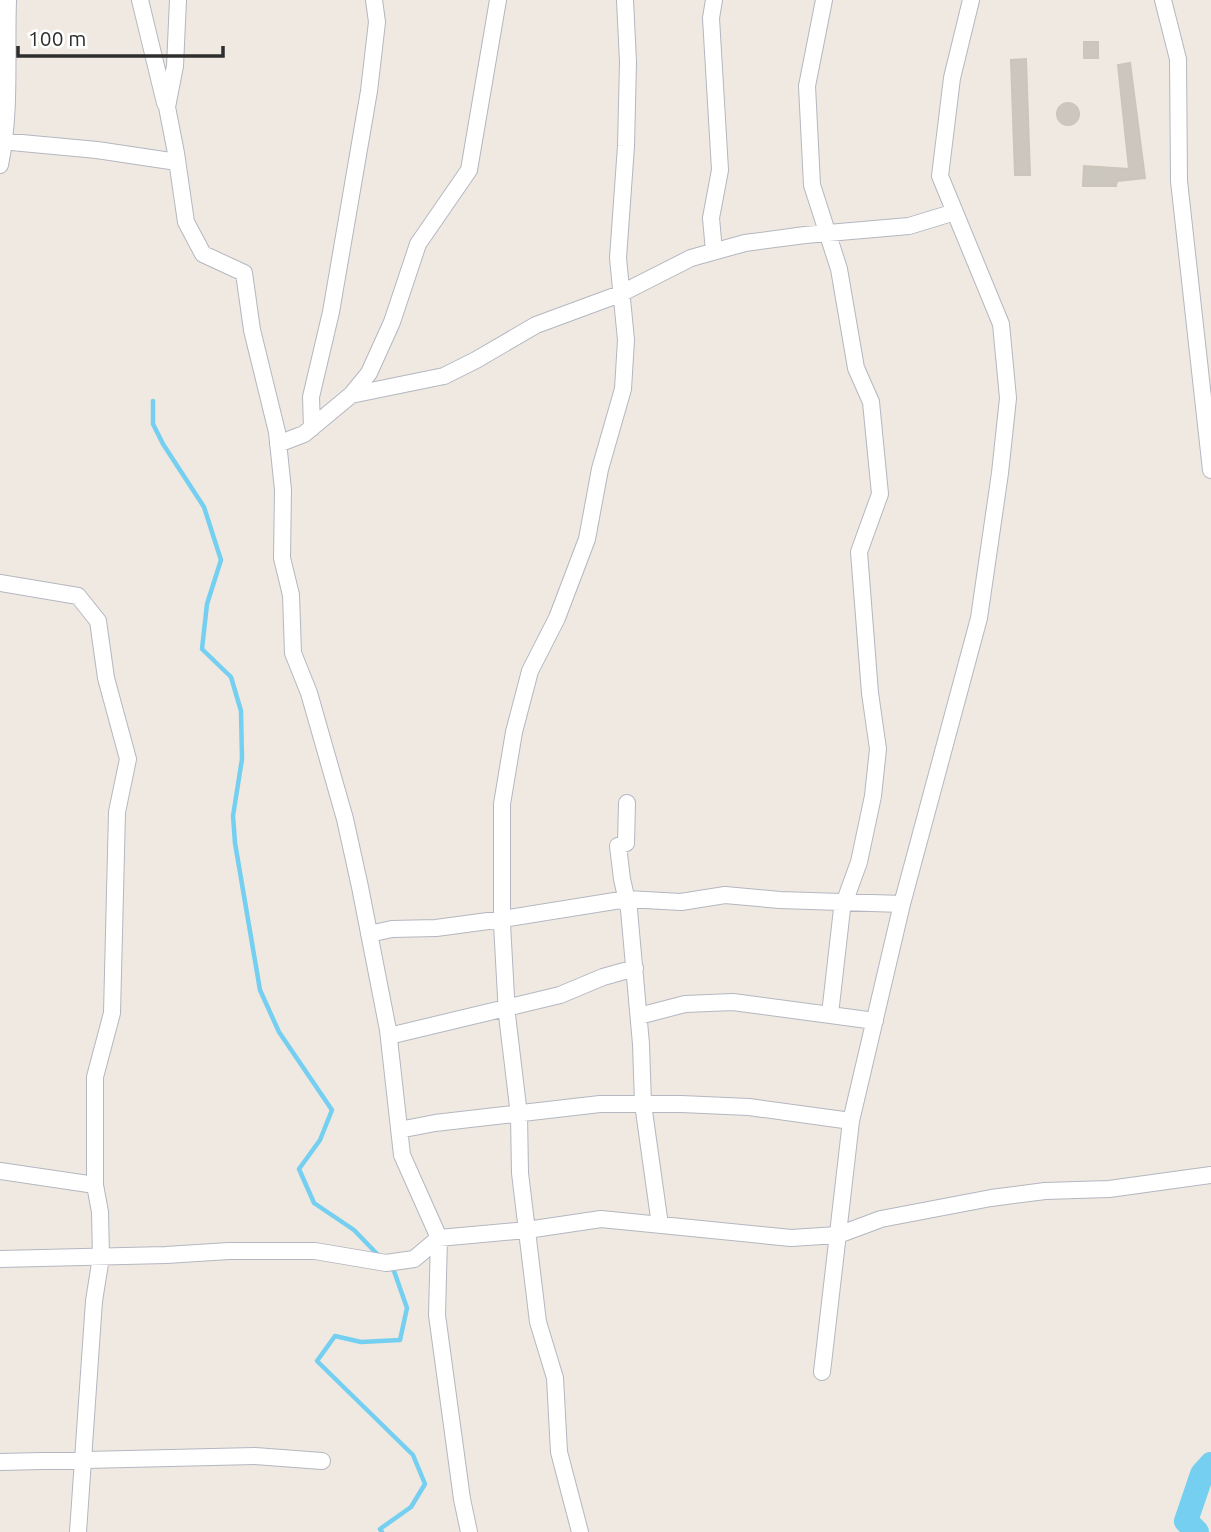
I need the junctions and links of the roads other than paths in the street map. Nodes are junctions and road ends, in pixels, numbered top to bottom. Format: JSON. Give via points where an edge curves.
{"nodes":[{"id":1,"x":8,"y":0,"type":"edge"},
{"id":2,"x":139,"y":0,"type":"edge"},
{"id":3,"x":178,"y":0,"type":"edge"},
{"id":4,"x":374,"y":0,"type":"edge"},
{"id":5,"x":498,"y":0,"type":"edge"},
{"id":6,"x":625,"y":0,"type":"edge"},
{"id":7,"x":714,"y":0,"type":"edge"},
{"id":8,"x":824,"y":0,"type":"edge"},
{"id":9,"x":971,"y":0,"type":"edge"},
{"id":10,"x":1163,"y":0,"type":"edge"},
{"id":11,"x":167,"y":107,"type":"junction"},
{"id":12,"x":3,"y":141,"type":"edge"},
{"id":13,"x":177,"y":162,"type":"junction"},
{"id":14,"x":0,"y":165,"type":"edge"},
{"id":15,"x":955,"y":212,"type":"junction"},
{"id":16,"x":829,"y":233,"type":"junction"},
{"id":17,"x":714,"y":251,"type":"junction"},
{"id":18,"x":620,"y":294,"type":"junction"},
{"id":19,"x":351,"y":395,"type":"junction"},
{"id":20,"x":312,"y":428,"type":"junction"},
{"id":21,"x":278,"y":444,"type":"junction"},
{"id":22,"x":1211,"y":470,"type":"edge"},
{"id":23,"x":0,"y":583,"type":"edge"},
{"id":24,"x":627,"y":803,"type":"dead end"},
{"id":25,"x":627,"y":899,"type":"junction"},
{"id":26,"x":844,"y":903,"type":"junction"},
{"id":27,"x":902,"y":904,"type":"junction"},
{"id":28,"x":503,"y":919,"type":"junction"},
{"id":29,"x":369,"y":934,"type":"junction"},
{"id":30,"x":635,"y":968,"type":"junction"},
{"id":31,"x":507,"y":1008,"type":"junction"},
{"id":32,"x":830,"y":1014,"type":"junction"},
{"id":33,"x":639,"y":1016,"type":"junction"},
{"id":34,"x":875,"y":1021,"type":"junction"},
{"id":35,"x":389,"y":1036,"type":"junction"},
{"id":36,"x":643,"y":1104,"type":"junction"},
{"id":37,"x":519,"y":1115,"type":"junction"},
{"id":38,"x":852,"y":1121,"type":"junction"},
{"id":39,"x":399,"y":1130,"type":"junction"},
{"id":40,"x":0,"y":1171,"type":"edge"},
{"id":41,"x":1211,"y":1175,"type":"edge"},
{"id":42,"x":96,"y":1185,"type":"junction"},
{"id":43,"x":660,"y":1224,"type":"junction"},
{"id":44,"x":527,"y":1230,"type":"junction"},
{"id":45,"x":838,"y":1235,"type":"junction"},
{"id":46,"x":439,"y":1238,"type":"junction"},
{"id":47,"x":101,"y":1257,"type":"junction"},
{"id":48,"x":0,"y":1259,"type":"edge"},
{"id":49,"x":822,"y":1372,"type":"dead end"},
{"id":50,"x":84,"y":1460,"type":"junction"},
{"id":51,"x":322,"y":1461,"type":"dead end"},
{"id":52,"x":0,"y":1462,"type":"edge"},
{"id":53,"x":78,"y":1532,"type":"edge"},
{"id":54,"x":469,"y":1532,"type":"edge"},
{"id":55,"x":580,"y":1532,"type":"edge"}],
"edges":[{"from":1,"to":12,"type":"street"},
{"from":2,"to":11,"type":"street"},
{"from":3,"to":11,"type":"street","via":[[175,65]]},
{"from":4,"to":20,"type":"street","via":[[377,22],[369,91],[331,312],[311,397]]},
{"from":5,"to":19,"type":"street","via":[[469,170],[418,244],[369,373]]},
{"from":6,"to":18,"type":"street","via":[[628,62]]},
{"from":7,"to":17,"type":"street","via":[[711,18],[720,170],[712,218]]},
{"from":8,"to":16,"type":"street","via":[[807,86],[812,186]]},
{"from":9,"to":15,"type":"street","via":[[952,78],[940,176]]},
{"from":10,"to":22,"type":"street","via":[[1178,59],[1179,181]]},
{"from":11,"to":13,"type":"street"},
{"from":12,"to":13,"type":"street"},
{"from":12,"to":14,"type":"street"},
{"from":13,"to":21,"type":"street","via":[[186,222],[203,254],[244,272]]},
{"from":15,"to":16,"type":"street","via":[[909,226]]},
{"from":15,"to":27,"type":"street","via":[[1001,324],[1008,398],[979,618]]},
{"from":16,"to":17,"type":"street"},
{"from":16,"to":26,"type":"street","via":[[856,368],[871,402],[880,494],[859,552],[878,749],[859,862]]},
{"from":17,"to":18,"type":"street"},
{"from":18,"to":19,"type":"street","via":[[536,325],[444,376]]},
{"from":18,"to":28,"type":"street","via":[[626,340],[623,389],[600,468],[587,539],[557,618],[530,671],[514,732],[502,804]]},
{"from":19,"to":20,"type":"street"},
{"from":20,"to":21,"type":"street"},
{"from":21,"to":29,"type":"street","via":[[282,558],[291,596],[293,653],[345,819]]},
{"from":23,"to":42,"type":"street","via":[[78,596],[98,621],[106,677],[128,759],[117,812],[112,1013],[95,1077]]},
{"from":24,"to":25,"type":"street","via":[[626,843],[618,846]]},
{"from":25,"to":26,"type":"street","via":[[681,902],[725,895]]},
{"from":25,"to":28,"type":"street"},
{"from":25,"to":30,"type":"street"},
{"from":26,"to":27,"type":"street"},
{"from":26,"to":32,"type":"street"},
{"from":27,"to":34,"type":"street"},
{"from":28,"to":29,"type":"street"},
{"from":28,"to":31,"type":"street"},
{"from":29,"to":35,"type":"street"},
{"from":30,"to":31,"type":"street"},
{"from":30,"to":33,"type":"street"},
{"from":31,"to":35,"type":"street"},
{"from":31,"to":37,"type":"street"},
{"from":32,"to":33,"type":"street","via":[[733,1002],[685,1003]]},
{"from":32,"to":34,"type":"street"},
{"from":33,"to":36,"type":"street"},
{"from":34,"to":38,"type":"street"},
{"from":35,"to":39,"type":"street"},
{"from":36,"to":37,"type":"street","via":[[600,1104]]},
{"from":36,"to":38,"type":"street","via":[[749,1107]]},
{"from":36,"to":43,"type":"street"},
{"from":37,"to":39,"type":"street"},
{"from":37,"to":44,"type":"street"},
{"from":38,"to":45,"type":"street"},
{"from":39,"to":46,"type":"street","via":[[402,1154]]},
{"from":40,"to":42,"type":"street"},
{"from":41,"to":45,"type":"street","via":[[991,1198],[881,1219]]},
{"from":42,"to":47,"type":"street"},
{"from":43,"to":44,"type":"street","via":[[601,1219]]},
{"from":43,"to":45,"type":"street","via":[[791,1238]]},
{"from":44,"to":46,"type":"street"},
{"from":44,"to":55,"type":"street","via":[[538,1322],[555,1378],[559,1452]]},
{"from":45,"to":49,"type":"street"},
{"from":46,"to":47,"type":"street","via":[[414,1259],[386,1263],[316,1251]]},
{"from":46,"to":54,"type":"street","via":[[438,1315]]},
{"from":47,"to":48,"type":"street"},
{"from":47,"to":50,"type":"street"},
{"from":50,"to":51,"type":"street","via":[[255,1456]]},
{"from":50,"to":52,"type":"street"},
{"from":50,"to":53,"type":"street"}]}
